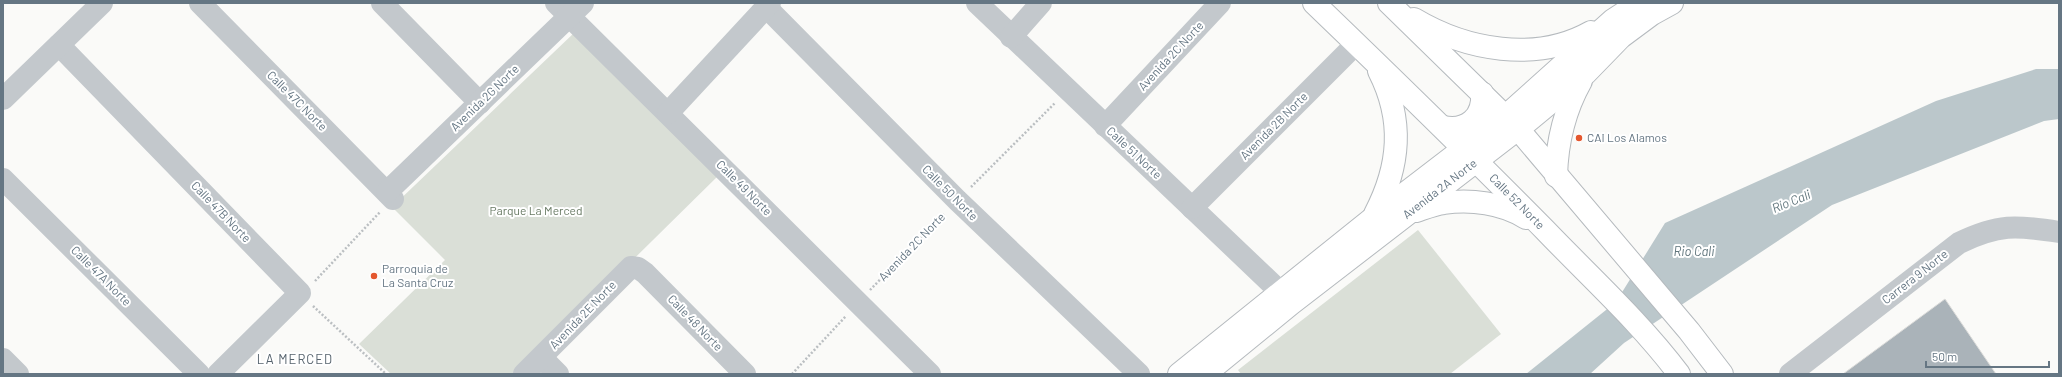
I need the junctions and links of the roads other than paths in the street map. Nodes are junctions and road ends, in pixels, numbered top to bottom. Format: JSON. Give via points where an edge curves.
{"nodes":[{"id":1,"x":102,"y":3,"type":"edge"},
{"id":2,"x":200,"y":3,"type":"edge"},
{"id":3,"x":382,"y":3,"type":"edge"},
{"id":4,"x":977,"y":3,"type":"edge"},
{"id":5,"x":1041,"y":3,"type":"edge"},
{"id":6,"x":1220,"y":3,"type":"edge"},
{"id":7,"x":1314,"y":3,"type":"edge"},
{"id":8,"x":1390,"y":3,"type":"edge"},
{"id":9,"x":1639,"y":3,"type":"edge"},
{"id":10,"x":1672,"y":3,"type":"edge"},
{"id":11,"x":768,"y":5,"type":"edge"},
{"id":12,"x":570,"y":7,"type":"edge"},
{"id":13,"x":1613,"y":20,"type":"junction"},
{"id":14,"x":1011,"y":37,"type":"junction"},
{"id":15,"x":1356,"y":44,"type":"junction"},
{"id":16,"x":59,"y":45,"type":"junction"},
{"id":17,"x":1375,"y":63,"type":"junction"},
{"id":18,"x":1586,"y":73,"type":"junction"},
{"id":19,"x":1482,"y":93,"type":"junction"},
{"id":20,"x":3,"y":99,"type":"edge"},
{"id":21,"x":480,"y":103,"type":"junction"},
{"id":22,"x":668,"y":113,"type":"junction"},
{"id":23,"x":1105,"y":126,"type":"junction"},
{"id":24,"x":1443,"y":127,"type":"junction"},
{"id":25,"x":1510,"y":128,"type":"junction"},
{"id":26,"x":1470,"y":155,"type":"junction"},
{"id":27,"x":1556,"y":176,"type":"junction"},
{"id":28,"x":3,"y":179,"type":"edge"},
{"id":29,"x":1571,"y":193,"type":"junction"},
{"id":30,"x":390,"y":196,"type":"joint"},
{"id":31,"x":1192,"y":208,"type":"junction"},
{"id":32,"x":1381,"y":222,"type":"junction"},
{"id":33,"x":1545,"y":231,"type":"junction"},
{"id":34,"x":2059,"y":232,"type":"edge"},
{"id":35,"x":645,"y":273,"type":"joint"},
{"id":36,"x":1286,"y":297,"type":"junction"},
{"id":37,"x":542,"y":358,"type":"junction"},
{"id":38,"x":3,"y":359,"type":"edge"},
{"id":39,"x":18,"y":374,"type":"edge"},
{"id":40,"x":200,"y":374,"type":"edge"},
{"id":41,"x":218,"y":374,"type":"edge"},
{"id":42,"x":524,"y":374,"type":"edge"},
{"id":43,"x":558,"y":374,"type":"edge"},
{"id":44,"x":745,"y":374,"type":"edge"},
{"id":45,"x":930,"y":374,"type":"edge"},
{"id":46,"x":1139,"y":374,"type":"edge"},
{"id":47,"x":1179,"y":374,"type":"edge"},
{"id":48,"x":1205,"y":374,"type":"edge"},
{"id":49,"x":1679,"y":374,"type":"edge"},
{"id":50,"x":1722,"y":374,"type":"edge"},
{"id":51,"x":1790,"y":374,"type":"edge"}],
"edges":[{"from":1,"to":16,"type":"street"},
{"from":2,"to":30,"type":"street","name":"Calle 47C Norte"},
{"from":3,"to":21,"type":"street"},
{"from":4,"to":14,"type":"street","name":"Calle 51 Norte"},
{"from":5,"to":14,"type":"street"},
{"from":6,"to":23,"type":"street","name":"Avenida 2C Norte"},
{"from":7,"to":15,"type":"main road","name":"Calle 52 Norte"},
{"from":8,"to":13,"type":"main road","via":[[1428,27],[1458,40],[1522,50],[1553,48],[1580,38]]},
{"from":8,"to":19,"type":"main road"},
{"from":9,"to":13,"type":"main road","name":"Avenida 2A Norte"},
{"from":10,"to":18,"type":"main road","name":"Avenida 2A Norte","via":[[1621,37]]},
{"from":11,"to":22,"type":"street"},
{"from":11,"to":46,"type":"street","name":"Calle 50 Norte","via":[[957,200]]},
{"from":12,"to":21,"type":"street","name":"Avenida 2G Norte"},
{"from":12,"to":22,"type":"street","name":"Calle 49 Norte"},
{"from":13,"to":25,"type":"main road","name":"Avenida 2A Norte"},
{"from":14,"to":23,"type":"street","name":"Calle 51 Norte"},
{"from":15,"to":17,"type":"main road","name":"Calle 52 Norte"},
{"from":15,"to":31,"type":"street","name":"Avenida 2B Norte"},
{"from":16,"to":20,"type":"street"},
{"from":16,"to":41,"type":"street","name":"Calle 47B Norte","via":[[301,294]]},
{"from":17,"to":24,"type":"main road","name":"Calle 52 Norte"},
{"from":17,"to":32,"type":"main road","via":[[1387,87],[1394,113],[1396,140],[1394,167]]},
{"from":18,"to":25,"type":"main road","name":"Avenida 2A Norte"},
{"from":18,"to":27,"type":"main road","via":[[1566,112],[1557,154]]},
{"from":19,"to":24,"type":"main road","via":[[1481,111],[1473,122],[1461,128]]},
{"from":19,"to":25,"type":"main road"},
{"from":21,"to":30,"type":"street","name":"Avenida 2G Norte"},
{"from":22,"to":45,"type":"street","name":"Calle 49 Norte"},
{"from":23,"to":31,"type":"street","name":"Calle 51 Norte"},
{"from":24,"to":26,"type":"main road","name":"Calle 52 Norte"},
{"from":25,"to":26,"type":"main road","name":"Avenida 2A Norte"},
{"from":25,"to":27,"type":"main road"},
{"from":25,"to":29,"type":"main road","via":[[1549,184]]},
{"from":26,"to":32,"type":"main road","name":"Avenida 2A Norte"},
{"from":26,"to":33,"type":"main road","name":"Calle 52 Norte"},
{"from":27,"to":29,"type":"main road"},
{"from":28,"to":40,"type":"street","name":"Calle 47A Norte"},
{"from":29,"to":50,"type":"main road","via":[[1689,331]]},
{"from":31,"to":36,"type":"street","name":"Calle 51 Norte"},
{"from":32,"to":33,"type":"main road","via":[[1443,203],[1472,201],[1499,206],[1524,216]]},
{"from":32,"to":36,"type":"main road","name":"Avenida 2A Norte"},
{"from":33,"to":49,"type":"main road","name":"Calle 52 Norte","via":[[1665,355]]},
{"from":34,"to":51,"type":"street","name":"Carrera 9 Norte","via":[[2010,227],[1980,233],[1959,243]]},
{"from":35,"to":37,"type":"street","name":"Avenida 2E Norte","via":[[631,267]]},
{"from":35,"to":44,"type":"street","name":"Calle 48 Norte"},
{"from":36,"to":47,"type":"main road","name":"Avenida 2A Norte"},
{"from":36,"to":48,"type":"main road","name":"Avenida 2A Norte"},
{"from":37,"to":42,"type":"street","name":"Avenida 2E Norte"},
{"from":37,"to":43,"type":"street"},
{"from":38,"to":39,"type":"street"}]}
